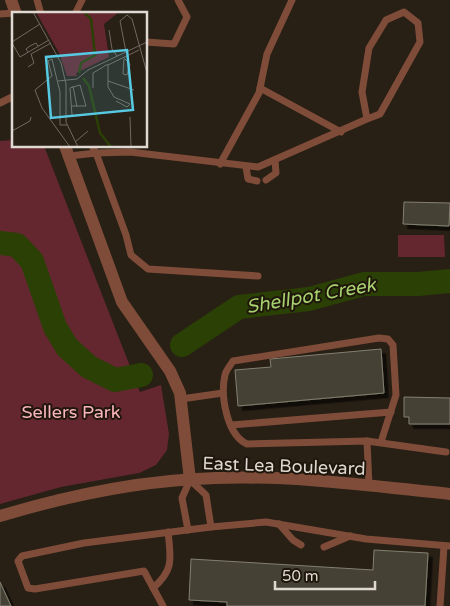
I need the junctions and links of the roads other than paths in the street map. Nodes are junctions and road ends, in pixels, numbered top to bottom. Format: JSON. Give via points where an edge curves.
{"nodes":[{"id":1,"x":10,"y":0,"type":"edge"},
{"id":2,"x":37,"y":0,"type":"edge"},
{"id":3,"x":82,"y":0,"type":"edge"},
{"id":4,"x":178,"y":0,"type":"edge"},
{"id":5,"x":292,"y":0,"type":"edge"},
{"id":6,"x":15,"y":12,"type":"edge"},
{"id":7,"x":41,"y":12,"type":"edge"},
{"id":8,"x":77,"y":12,"type":"edge"},
{"id":9,"x":148,"y":42,"type":"edge"},
{"id":10,"x":260,"y":88,"type":"junction"},
{"id":11,"x":12,"y":97,"type":"edge"},
{"id":12,"x":0,"y":103,"type":"edge"},
{"id":13,"x":367,"y":119,"type":"junction"},
{"id":14,"x":341,"y":132,"type":"junction"},
{"id":15,"x":94,"y":150,"type":"edge"},
{"id":16,"x":67,"y":151,"type":"edge"},
{"id":17,"x":275,"y":160,"type":"junction"},
{"id":18,"x":220,"y":164,"type":"junction"},
{"id":19,"x":246,"y":167,"type":"junction"},
{"id":20,"x":266,"y":180,"type":"dead end"},
{"id":21,"x":257,"y":181,"type":"dead end"},
{"id":22,"x":258,"y":276,"type":"dead end"},
{"id":23,"x":223,"y":393,"type":"junction"},
{"id":24,"x":181,"y":399,"type":"junction"},
{"id":25,"x":391,"y":412,"type":"junction"},
{"id":26,"x":231,"y":425,"type":"junction"},
{"id":27,"x":368,"y":441,"type":"junction"},
{"id":28,"x":381,"y":442,"type":"junction"},
{"id":29,"x":446,"y":452,"type":"dead end"},
{"id":30,"x":190,"y":480,"type":"junction"},
{"id":31,"x":369,"y":486,"type":"junction"},
{"id":32,"x":450,"y":494,"type":"edge"},
{"id":33,"x":0,"y":516,"type":"edge"},
{"id":34,"x":279,"y":524,"type":"junction"},
{"id":35,"x":211,"y":527,"type":"junction"},
{"id":36,"x":188,"y":530,"type":"junction"},
{"id":37,"x":168,"y":532,"type":"junction"},
{"id":38,"x":350,"y":536,"type":"junction"},
{"id":39,"x":301,"y":545,"type":"dead end"},
{"id":40,"x":324,"y":546,"type":"dead end"},
{"id":41,"x":447,"y":546,"type":"edge"},
{"id":42,"x":153,"y":588,"type":"junction"},
{"id":43,"x":163,"y":606,"type":"edge"},
{"id":44,"x":440,"y":606,"type":"edge"}],
"edges":[{"from":1,"to":6,"type":"street"},
{"from":2,"to":7,"type":"lane"},
{"from":3,"to":8,"type":"lane"},
{"from":4,"to":9,"type":"lane","via":[[188,17],[174,44]]},
{"from":5,"to":10,"type":"lane","via":[[267,54]]},
{"from":10,"to":14,"type":"lane"},
{"from":10,"to":18,"type":"lane"},
{"from":11,"to":12,"type":"lane"},
{"from":13,"to":13,"type":"lane","via":[[362,92],[369,48],[386,20],[404,12],[418,24],[420,42],[380,114]]},
{"from":13,"to":14,"type":"lane"},
{"from":14,"to":17,"type":"lane"},
{"from":15,"to":16,"type":"lane"},
{"from":15,"to":18,"type":"lane"},
{"from":15,"to":22,"type":"lane","via":[[131,255],[148,269]]},
{"from":16,"to":24,"type":"street","via":[[122,302],[170,371]]},
{"from":17,"to":19,"type":"lane","via":[[258,167]]},
{"from":17,"to":20,"type":"lane","via":[[276,173]]},
{"from":18,"to":19,"type":"lane"},
{"from":19,"to":21,"type":"lane","via":[[248,179]]},
{"from":23,"to":24,"type":"lane"},
{"from":23,"to":25,"type":"lane","via":[[225,373],[233,361],[388,339],[393,345],[396,395]]},
{"from":23,"to":26,"type":"lane"},
{"from":24,"to":30,"type":"street"},
{"from":25,"to":26,"type":"lane"},
{"from":25,"to":28,"type":"lane"},
{"from":26,"to":27,"type":"lane","via":[[240,441],[247,444]]},
{"from":27,"to":28,"type":"lane"},
{"from":27,"to":31,"type":"lane"},
{"from":28,"to":29,"type":"lane"},
{"from":30,"to":31,"type":"street","name":"East Lea Boulevard","via":[[320,481]]},
{"from":30,"to":33,"type":"street","name":"East Lea Boulevard","via":[[120,487],[54,500]]},
{"from":30,"to":35,"type":"lane","via":[[206,495]]},
{"from":30,"to":36,"type":"lane","via":[[182,498]]},
{"from":31,"to":32,"type":"street","name":"East Lea Boulevard"},
{"from":34,"to":35,"type":"lane","via":[[266,522]]},
{"from":34,"to":38,"type":"lane"},
{"from":34,"to":39,"type":"lane"},
{"from":35,"to":36,"type":"lane"},
{"from":36,"to":37,"type":"lane"},
{"from":37,"to":42,"type":"lane","via":[[170,563],[167,576]]},
{"from":37,"to":42,"type":"lane","via":[[84,543],[22,556],[18,561],[28,588],[144,571]]},
{"from":38,"to":40,"type":"lane"},
{"from":38,"to":41,"type":"lane"},
{"from":41,"to":44,"type":"lane"},
{"from":42,"to":43,"type":"lane"}]}
